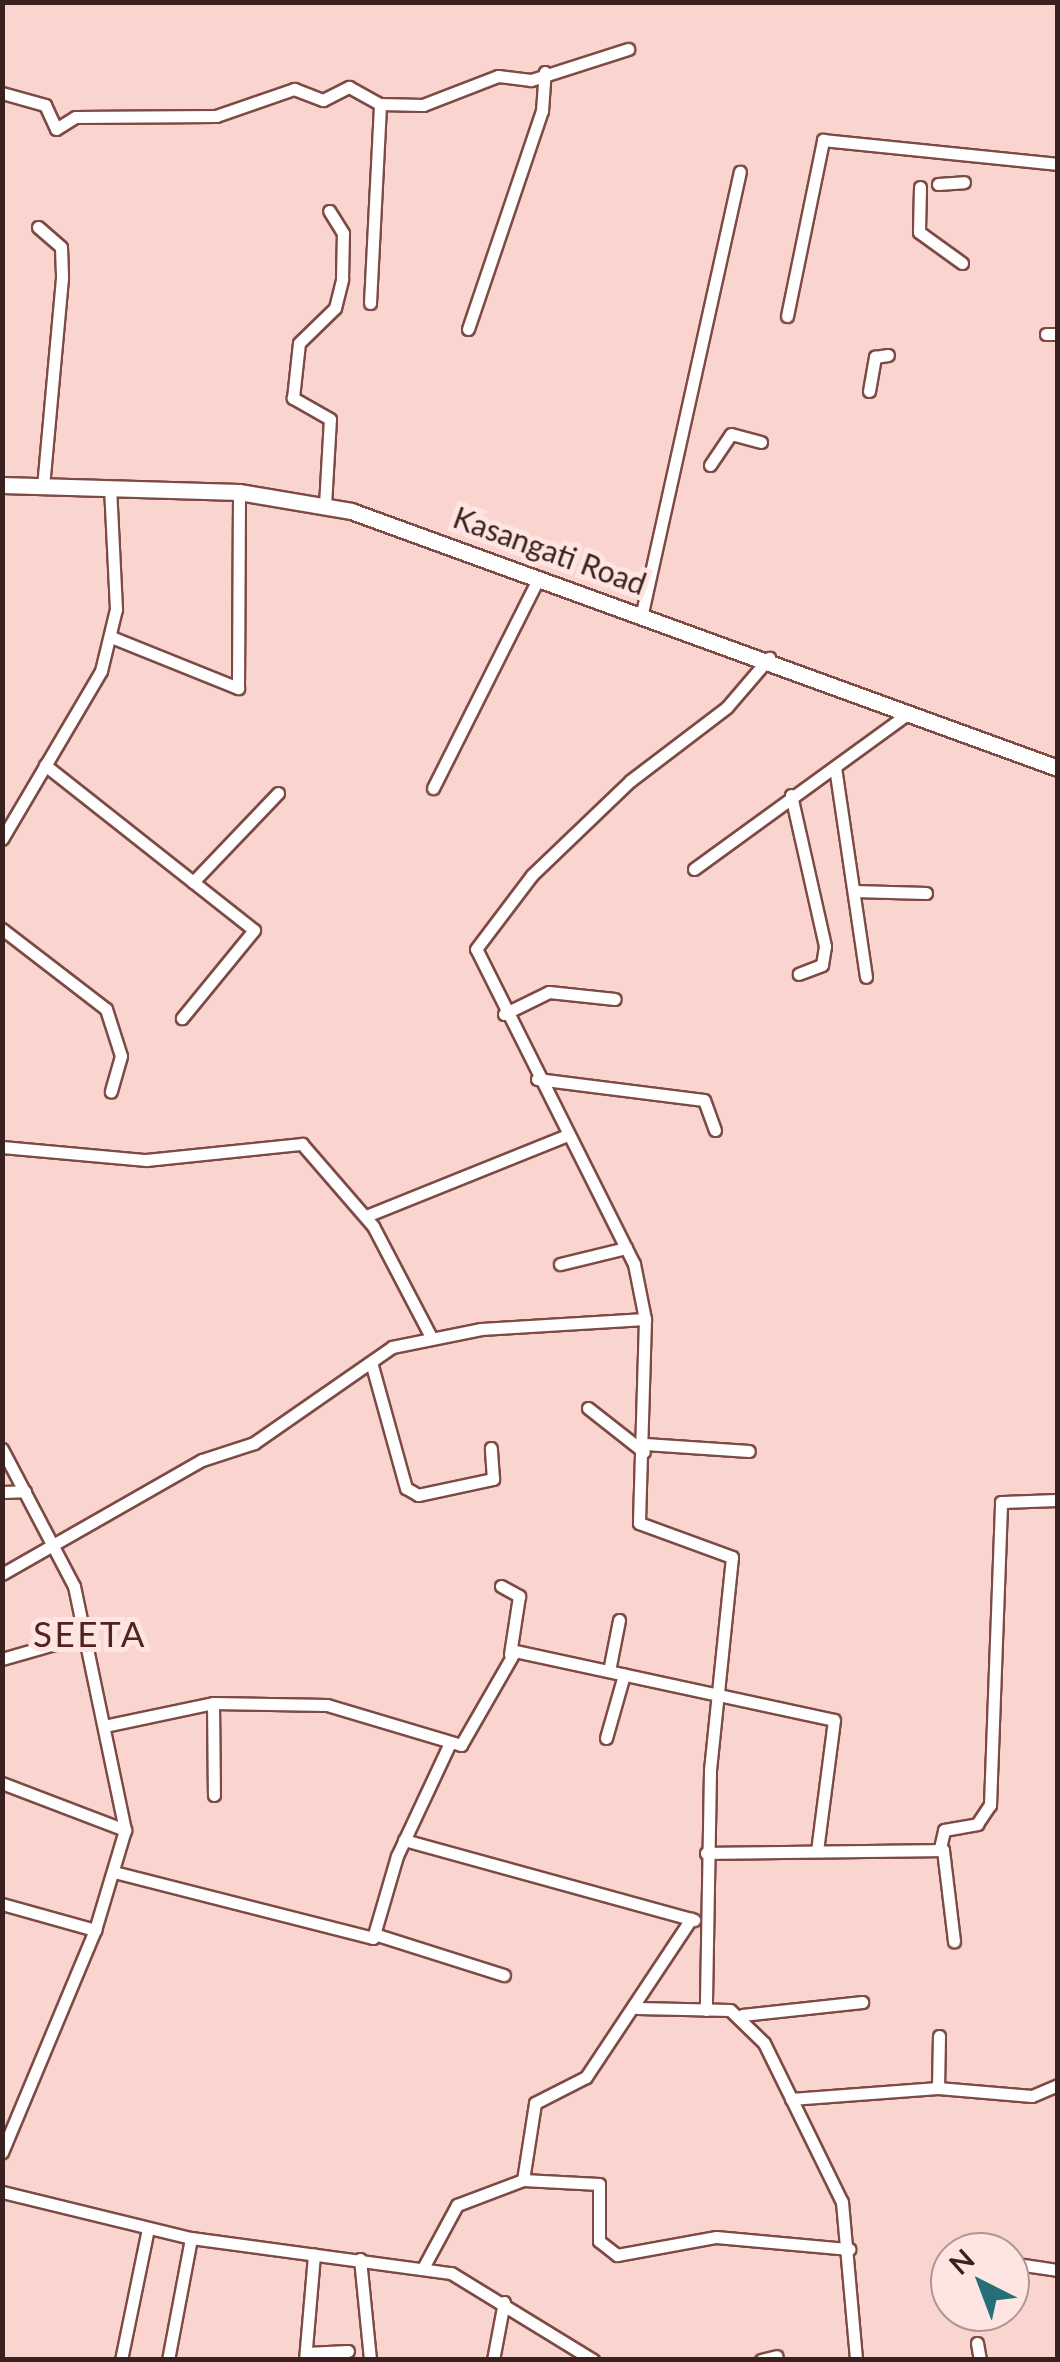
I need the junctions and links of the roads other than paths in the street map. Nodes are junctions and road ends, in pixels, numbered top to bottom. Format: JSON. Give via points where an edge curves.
{"nodes":[{"id":1,"x":628,"y":49,"type":"dead end"},
{"id":2,"x":545,"y":72,"type":"junction"},
{"id":3,"x":2,"y":93,"type":"edge"},
{"id":4,"x":380,"y":104,"type":"junction"},
{"id":5,"x":1058,"y":164,"type":"edge"},
{"id":6,"x":740,"y":172,"type":"dead end"},
{"id":7,"x":964,"y":182,"type":"dead end"},
{"id":8,"x":938,"y":184,"type":"dead end"},
{"id":9,"x":920,"y":187,"type":"dead end"},
{"id":10,"x":329,"y":211,"type":"dead end"},
{"id":11,"x":38,"y":227,"type":"dead end"},
{"id":12,"x":962,"y":263,"type":"dead end"},
{"id":13,"x":370,"y":304,"type":"dead end"},
{"id":14,"x":787,"y":316,"type":"dead end"},
{"id":15,"x":468,"y":329,"type":"dead end"},
{"id":16,"x":888,"y":355,"type":"dead end"},
{"id":17,"x":869,"y":390,"type":"dead end"},
{"id":18,"x":761,"y":442,"type":"dead end"},
{"id":19,"x":710,"y":465,"type":"dead end"},
{"id":20,"x":2,"y":485,"type":"edge"},
{"id":21,"x":43,"y":486,"type":"junction"},
{"id":22,"x":110,"y":488,"type":"junction"},
{"id":23,"x":240,"y":492,"type":"junction"},
{"id":24,"x":325,"y":505,"type":"junction"},
{"id":25,"x":539,"y":577,"type":"junction"},
{"id":26,"x":642,"y":613,"type":"junction"},
{"id":27,"x":111,"y":637,"type":"junction"},
{"id":28,"x":769,"y":658,"type":"junction"},
{"id":29,"x":907,"y":714,"type":"junction"},
{"id":30,"x":44,"y":765,"type":"junction"},
{"id":31,"x":835,"y":767,"type":"junction"},
{"id":32,"x":1058,"y":768,"type":"edge"},
{"id":33,"x":433,"y":788,"type":"dead end"},
{"id":34,"x":278,"y":793,"type":"dead end"},
{"id":35,"x":790,"y":795,"type":"junction"},
{"id":36,"x":2,"y":839,"type":"edge"},
{"id":37,"x":694,"y":869,"type":"dead end"},
{"id":38,"x":193,"y":882,"type":"junction"},
{"id":39,"x":854,"y":891,"type":"junction"},
{"id":40,"x":926,"y":893,"type":"dead end"},
{"id":41,"x":2,"y":929,"type":"edge"},
{"id":42,"x":798,"y":974,"type":"dead end"},
{"id":43,"x":866,"y":977,"type":"dead end"},
{"id":44,"x":615,"y":999,"type":"dead end"},
{"id":45,"x":504,"y":1014,"type":"junction"},
{"id":46,"x":182,"y":1018,"type":"dead end"},
{"id":47,"x":537,"y":1079,"type":"junction"},
{"id":48,"x":111,"y":1092,"type":"dead end"},
{"id":49,"x":716,"y":1130,"type":"dead end"},
{"id":50,"x":568,"y":1135,"type":"junction"},
{"id":51,"x":2,"y":1147,"type":"edge"},
{"id":52,"x":366,"y":1216,"type":"junction"},
{"id":53,"x":626,"y":1248,"type":"junction"},
{"id":54,"x":560,"y":1264,"type":"dead end"},
{"id":55,"x":644,"y":1319,"type":"junction"},
{"id":56,"x":431,"y":1337,"type":"junction"},
{"id":57,"x":370,"y":1362,"type":"junction"},
{"id":58,"x":588,"y":1408,"type":"dead end"},
{"id":59,"x":491,"y":1448,"type":"dead end"},
{"id":60,"x":645,"y":1448,"type":"junction"},
{"id":61,"x":2,"y":1450,"type":"edge"},
{"id":62,"x":748,"y":1451,"type":"dead end"},
{"id":63,"x":26,"y":1491,"type":"junction"},
{"id":64,"x":2,"y":1492,"type":"edge"},
{"id":65,"x":1058,"y":1500,"type":"edge"},
{"id":66,"x":58,"y":1546,"type":"junction"},
{"id":67,"x":2,"y":1574,"type":"edge"},
{"id":68,"x":501,"y":1586,"type":"dead end"},
{"id":69,"x":619,"y":1620,"type":"dead end"},
{"id":70,"x":88,"y":1634,"type":"junction"},
{"id":71,"x":510,"y":1654,"type":"junction"},
{"id":72,"x":2,"y":1659,"type":"edge"},
{"id":73,"x":609,"y":1672,"type":"junction"},
{"id":74,"x":624,"y":1675,"type":"junction"},
{"id":75,"x":718,"y":1700,"type":"junction"},
{"id":76,"x":213,"y":1703,"type":"junction"},
{"id":77,"x":109,"y":1724,"type":"junction"},
{"id":78,"x":606,"y":1738,"type":"dead end"},
{"id":79,"x":450,"y":1745,"type":"junction"},
{"id":80,"x":2,"y":1783,"type":"edge"},
{"id":81,"x":214,"y":1795,"type":"dead end"},
{"id":82,"x":125,"y":1830,"type":"junction"},
{"id":83,"x":404,"y":1840,"type":"junction"},
{"id":84,"x":940,"y":1848,"type":"junction"},
{"id":85,"x":817,"y":1851,"type":"junction"},
{"id":86,"x":706,"y":1853,"type":"junction"},
{"id":87,"x":114,"y":1872,"type":"junction"},
{"id":88,"x":2,"y":1904,"type":"edge"},
{"id":89,"x":691,"y":1919,"type":"junction"},
{"id":90,"x":706,"y":1924,"type":"junction"},
{"id":91,"x":95,"y":1930,"type":"junction"},
{"id":92,"x":377,"y":1935,"type":"junction"},
{"id":93,"x":954,"y":1941,"type":"dead end"},
{"id":94,"x":504,"y":1974,"type":"dead end"},
{"id":95,"x":862,"y":2002,"type":"dead end"},
{"id":96,"x":636,"y":2008,"type":"junction"},
{"id":97,"x":706,"y":2010,"type":"junction"},
{"id":98,"x":742,"y":2015,"type":"junction"},
{"id":99,"x":939,"y":2036,"type":"dead end"},
{"id":100,"x":1058,"y":2085,"type":"edge"},
{"id":101,"x":938,"y":2088,"type":"junction"},
{"id":102,"x":792,"y":2099,"type":"junction"},
{"id":103,"x":2,"y":2152,"type":"edge"},
{"id":104,"x":524,"y":2180,"type":"junction"},
{"id":105,"x":2,"y":2192,"type":"edge"},
{"id":106,"x":148,"y":2229,"type":"junction"},
{"id":107,"x":190,"y":2238,"type":"junction"},
{"id":108,"x":849,"y":2249,"type":"junction"},
{"id":109,"x":314,"y":2254,"type":"junction"},
{"id":110,"x":360,"y":2259,"type":"junction"},
{"id":111,"x":1030,"y":2266,"type":"edge"},
{"id":112,"x":424,"y":2268,"type":"junction"},
{"id":113,"x":1058,"y":2270,"type":"edge"},
{"id":114,"x":504,"y":2302,"type":"junction"},
{"id":115,"x":978,"y":2343,"type":"dead end"},
{"id":116,"x":348,"y":2351,"type":"dead end"},
{"id":117,"x":305,"y":2356,"type":"edge"},
{"id":118,"x":777,"y":2356,"type":"dead end"},
{"id":119,"x":122,"y":2360,"type":"edge"},
{"id":120,"x":168,"y":2360,"type":"edge"},
{"id":121,"x":370,"y":2360,"type":"edge"},
{"id":122,"x":493,"y":2360,"type":"edge"},
{"id":123,"x":593,"y":2360,"type":"edge"},
{"id":124,"x":761,"y":2360,"type":"edge"},
{"id":125,"x":856,"y":2360,"type":"edge"},
{"id":126,"x":980,"y":2360,"type":"edge"}],
"edges":[{"from":1,"to":2,"type":"street"},
{"from":2,"to":4,"type":"street","via":[[474,82],[424,105]]},
{"from":2,"to":15,"type":"street","via":[[542,111]]},
{"from":3,"to":4,"type":"street","via":[[44,104],[56,129],[74,117],[216,116],[294,88],[323,100],[349,87]]},
{"from":4,"to":13,"type":"street"},
{"from":5,"to":14,"type":"street","via":[[822,140]]},
{"from":6,"to":26,"type":"street"},
{"from":7,"to":8,"type":"street"},
{"from":9,"to":12,"type":"street","via":[[919,232]]},
{"from":10,"to":24,"type":"street","via":[[343,234],[342,279],[335,308],[299,343],[293,398],[330,419]]},
{"from":11,"to":21,"type":"street","via":[[61,247],[62,278]]},
{"from":16,"to":17,"type":"street","via":[[875,357]]},
{"from":18,"to":19,"type":"street","via":[[731,434]]},
{"from":20,"to":21,"type":"street","name":"Kasangati Road"},
{"from":21,"to":22,"type":"street","name":"Kasangati Road"},
{"from":22,"to":23,"type":"street","name":"Kasangati Road"},
{"from":22,"to":27,"type":"street"},
{"from":23,"to":24,"type":"street","name":"Kasangati Road"},
{"from":23,"to":27,"type":"street","via":[[238,688]]},
{"from":24,"to":25,"type":"street","name":"Kasangati Road"},
{"from":25,"to":26,"type":"street","name":"Kasangati Road"},
{"from":25,"to":33,"type":"street"},
{"from":26,"to":28,"type":"street","name":"Kasangati Road"},
{"from":27,"to":30,"type":"street","via":[[102,671]]},
{"from":28,"to":29,"type":"street","name":"Kasangati Road"},
{"from":28,"to":45,"type":"street","via":[[727,707],[595,814],[481,933],[480,965]]},
{"from":29,"to":31,"type":"street"},
{"from":29,"to":32,"type":"street","name":"Kasangati Road"},
{"from":30,"to":36,"type":"street"},
{"from":30,"to":38,"type":"street"},
{"from":31,"to":35,"type":"street"},
{"from":31,"to":39,"type":"street"},
{"from":34,"to":38,"type":"street"},
{"from":35,"to":37,"type":"street"},
{"from":35,"to":42,"type":"street","via":[[825,946],[822,965]]},
{"from":38,"to":46,"type":"street","via":[[254,930]]},
{"from":39,"to":40,"type":"street"},
{"from":39,"to":43,"type":"street"},
{"from":41,"to":48,"type":"street","via":[[106,1008],[121,1056]]},
{"from":44,"to":45,"type":"street","via":[[549,992]]},
{"from":45,"to":47,"type":"street"},
{"from":47,"to":49,"type":"street","via":[[704,1100]]},
{"from":47,"to":50,"type":"street"},
{"from":50,"to":52,"type":"street"},
{"from":50,"to":53,"type":"street"},
{"from":51,"to":52,"type":"street","via":[[146,1160],[302,1144]]},
{"from":52,"to":56,"type":"street"},
{"from":53,"to":54,"type":"street"},
{"from":53,"to":55,"type":"street","via":[[644,1288]]},
{"from":55,"to":56,"type":"street"},
{"from":55,"to":60,"type":"street"},
{"from":56,"to":57,"type":"street"},
{"from":57,"to":59,"type":"street","via":[[406,1488],[418,1495],[493,1479]]},
{"from":57,"to":66,"type":"street","via":[[254,1443],[202,1460]]},
{"from":58,"to":60,"type":"street"},
{"from":60,"to":62,"type":"street"},
{"from":60,"to":75,"type":"street","via":[[640,1526],[732,1557]]},
{"from":61,"to":63,"type":"street"},
{"from":63,"to":64,"type":"street"},
{"from":63,"to":66,"type":"street"},
{"from":65,"to":84,"type":"street","via":[[1001,1502],[990,1805],[977,1824],[944,1830]]},
{"from":66,"to":67,"type":"street"},
{"from":66,"to":70,"type":"street"},
{"from":68,"to":71,"type":"street","via":[[519,1596]]},
{"from":69,"to":73,"type":"street"},
{"from":70,"to":72,"type":"street"},
{"from":70,"to":77,"type":"street"},
{"from":71,"to":73,"type":"street"},
{"from":71,"to":79,"type":"street","via":[[470,1739]]},
{"from":73,"to":74,"type":"street"},
{"from":74,"to":75,"type":"street"},
{"from":74,"to":78,"type":"street"},
{"from":75,"to":85,"type":"street","via":[[834,1720]]},
{"from":75,"to":86,"type":"street"},
{"from":76,"to":77,"type":"street"},
{"from":76,"to":79,"type":"street","via":[[373,1713]]},
{"from":76,"to":81,"type":"street"},
{"from":77,"to":82,"type":"street"},
{"from":79,"to":83,"type":"street"},
{"from":80,"to":82,"type":"street"},
{"from":82,"to":87,"type":"street"},
{"from":83,"to":89,"type":"street"},
{"from":83,"to":92,"type":"street"},
{"from":84,"to":85,"type":"street"},
{"from":84,"to":93,"type":"street","via":[[948,1854]]},
{"from":85,"to":86,"type":"street"},
{"from":86,"to":90,"type":"street"},
{"from":87,"to":91,"type":"street"},
{"from":87,"to":92,"type":"street"},
{"from":88,"to":91,"type":"street"},
{"from":89,"to":90,"type":"street"},
{"from":89,"to":96,"type":"street"},
{"from":90,"to":97,"type":"street"},
{"from":91,"to":103,"type":"street"},
{"from":92,"to":94,"type":"street"},
{"from":95,"to":98,"type":"street"},
{"from":96,"to":97,"type":"street"},
{"from":96,"to":104,"type":"street","via":[[586,2078],[535,2103]]},
{"from":97,"to":98,"type":"street"},
{"from":98,"to":102,"type":"street"},
{"from":99,"to":101,"type":"street"},
{"from":100,"to":101,"type":"street","via":[[1032,2096]]},
{"from":101,"to":102,"type":"street"},
{"from":102,"to":108,"type":"street","via":[[842,2202]]},
{"from":104,"to":108,"type":"street","via":[[599,2184],[599,2242],[617,2255],[726,2237]]},
{"from":104,"to":112,"type":"street","via":[[457,2206]]},
{"from":105,"to":106,"type":"street"},
{"from":106,"to":107,"type":"street"},
{"from":106,"to":119,"type":"street"},
{"from":107,"to":109,"type":"street"},
{"from":107,"to":120,"type":"street"},
{"from":108,"to":125,"type":"street"},
{"from":109,"to":110,"type":"street"},
{"from":109,"to":117,"type":"street"},
{"from":110,"to":112,"type":"street"},
{"from":110,"to":121,"type":"street"},
{"from":111,"to":113,"type":"street"},
{"from":112,"to":114,"type":"street"},
{"from":114,"to":122,"type":"street"},
{"from":114,"to":123,"type":"street"},
{"from":115,"to":126,"type":"street"},
{"from":116,"to":117,"type":"street"},
{"from":118,"to":124,"type":"street"}]}
